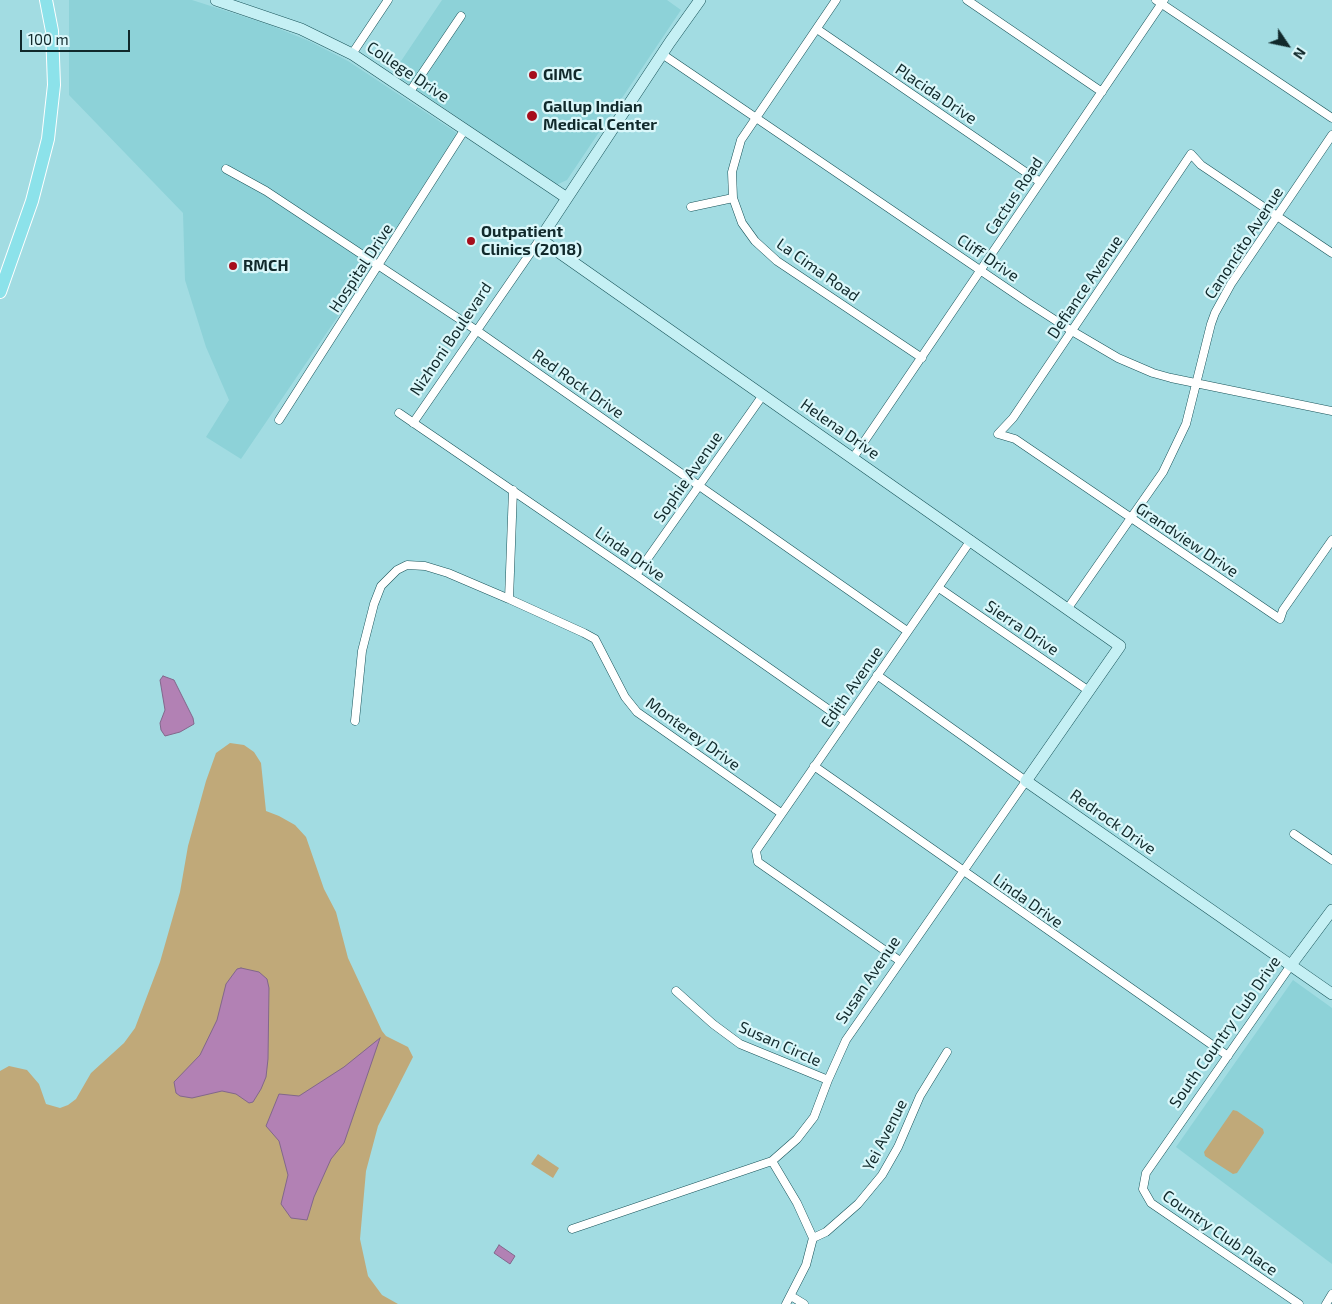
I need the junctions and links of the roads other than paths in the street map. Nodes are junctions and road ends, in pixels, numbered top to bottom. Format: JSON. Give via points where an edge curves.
{"nodes":[{"id":1,"x":216,"y":0,"type":"edge"},
{"id":2,"x":388,"y":0,"type":"edge"},
{"id":3,"x":700,"y":0,"type":"edge"},
{"id":4,"x":836,"y":0,"type":"edge"},
{"id":5,"x":967,"y":0,"type":"edge"},
{"id":6,"x":1160,"y":1,"type":"edge"},
{"id":7,"x":47,"y":2,"type":"edge"},
{"id":8,"x":461,"y":16,"type":"dead end"},
{"id":9,"x":817,"y":29,"type":"junction"},
{"id":10,"x":352,"y":54,"type":"junction"},
{"id":11,"x":662,"y":54,"type":"junction"},
{"id":12,"x":1102,"y":92,"type":"junction"},
{"id":13,"x":409,"y":93,"type":"junction"},
{"id":14,"x":756,"y":117,"type":"junction"},
{"id":15,"x":1332,"y":118,"type":"edge"},
{"id":16,"x":465,"y":129,"type":"junction"},
{"id":17,"x":1332,"y":135,"type":"edge"},
{"id":18,"x":226,"y":169,"type":"dead end"},
{"id":19,"x":1040,"y":182,"type":"junction"},
{"id":20,"x":567,"y":198,"type":"junction"},
{"id":21,"x":733,"y":198,"type":"junction"},
{"id":22,"x":691,"y":206,"type":"dead end"},
{"id":23,"x":1276,"y":215,"type":"junction"},
{"id":24,"x":540,"y":239,"type":"junction"},
{"id":25,"x":1332,"y":253,"type":"edge"},
{"id":26,"x":378,"y":266,"type":"junction"},
{"id":27,"x":981,"y":270,"type":"junction"},
{"id":28,"x":0,"y":292,"type":"edge"},
{"id":29,"x":476,"y":330,"type":"junction"},
{"id":30,"x":1072,"y":331,"type":"junction"},
{"id":31,"x":922,"y":358,"type":"junction"},
{"id":32,"x":1196,"y":382,"type":"junction"},
{"id":33,"x":763,"y":395,"type":"junction"},
{"id":34,"x":1332,"y":411,"type":"edge"},
{"id":35,"x":398,"y":413,"type":"dead end"},
{"id":36,"x":279,"y":420,"type":"dead end"},
{"id":37,"x":413,"y":423,"type":"junction"},
{"id":38,"x":998,"y":434,"type":"joint"},
{"id":39,"x":853,"y":458,"type":"junction"},
{"id":40,"x":700,"y":485,"type":"junction"},
{"id":41,"x":513,"y":490,"type":"junction"},
{"id":42,"x":1132,"y":518,"type":"junction"},
{"id":43,"x":971,"y":540,"type":"junction"},
{"id":44,"x":1332,"y":540,"type":"edge"},
{"id":45,"x":636,"y":575,"type":"junction"},
{"id":46,"x":939,"y":588,"type":"junction"},
{"id":47,"x":509,"y":600,"type":"junction"},
{"id":48,"x":1068,"y":608,"type":"junction"},
{"id":49,"x":907,"y":631,"type":"junction"},
{"id":50,"x":1120,"y":646,"type":"joint"},
{"id":51,"x":877,"y":675,"type":"junction"},
{"id":52,"x":1089,"y":691,"type":"junction"},
{"id":53,"x":355,"y":721,"type":"dead end"},
{"id":54,"x":845,"y":721,"type":"junction"},
{"id":55,"x":814,"y":766,"type":"junction"},
{"id":56,"x":1026,"y":781,"type":"junction"},
{"id":57,"x":781,"y":813,"type":"junction"},
{"id":58,"x":1294,"y":834,"type":"dead end"},
{"id":59,"x":1332,"y":860,"type":"edge"},
{"id":60,"x":963,"y":872,"type":"junction"},
{"id":61,"x":1332,"y":910,"type":"edge"},
{"id":62,"x":1329,"y":922,"type":"edge"},
{"id":63,"x":900,"y":961,"type":"junction"},
{"id":64,"x":1291,"y":965,"type":"junction"},
{"id":65,"x":676,"y":991,"type":"dead end"},
{"id":66,"x":1332,"y":994,"type":"edge"},
{"id":67,"x":947,"y":1052,"type":"dead end"},
{"id":68,"x":1228,"y":1056,"type":"junction"},
{"id":69,"x":828,"y":1080,"type":"junction"},
{"id":70,"x":772,"y":1162,"type":"junction"},
{"id":71,"x":1146,"y":1173,"type":"joint"},
{"id":72,"x":572,"y":1229,"type":"dead end"},
{"id":73,"x":813,"y":1238,"type":"junction"},
{"id":74,"x":1332,"y":1294,"type":"edge"},
{"id":75,"x":791,"y":1296,"type":"junction"},
{"id":76,"x":786,"y":1304,"type":"edge"},
{"id":77,"x":804,"y":1304,"type":"edge"},
{"id":78,"x":1300,"y":1304,"type":"edge"},
{"id":79,"x":1326,"y":1304,"type":"edge"}],
"edges":[{"from":1,"to":10,"type":"main road","name":"College Drive","via":[[301,29]]},
{"from":2,"to":10,"type":"street"},
{"from":3,"to":11,"type":"main road","name":"Nizhoni Boulevard"},
{"from":4,"to":9,"type":"street","name":"La Cima Road"},
{"from":5,"to":12,"type":"street"},
{"from":6,"to":12,"type":"street","name":"Cactus Road"},
{"from":6,"to":15,"type":"street"},
{"from":7,"to":28,"type":"main road","via":[[52,31],[54,85],[48,139],[32,202]]},
{"from":8,"to":13,"type":"street"},
{"from":9,"to":14,"type":"street","name":"La Cima Road"},
{"from":9,"to":19,"type":"street","name":"Placida Drive"},
{"from":10,"to":13,"type":"main road","name":"College Drive"},
{"from":11,"to":14,"type":"street","name":"Cliff Drive"},
{"from":11,"to":20,"type":"main road","name":"Nizhoni Boulevard"},
{"from":12,"to":19,"type":"street","name":"Cactus Road"},
{"from":13,"to":16,"type":"main road","name":"College Drive"},
{"from":14,"to":21,"type":"street","name":"La Cima Road","via":[[741,140],[736,156],[732,172]]},
{"from":14,"to":27,"type":"street","name":"Cliff Drive"},
{"from":16,"to":20,"type":"main road","name":"College Drive"},
{"from":16,"to":26,"type":"street","name":"Hospital Drive"},
{"from":17,"to":23,"type":"street","name":"Canoncito Avenue"},
{"from":18,"to":26,"type":"street","name":"Red Rock Drive","via":[[266,191]]},
{"from":19,"to":27,"type":"street","name":"Cactus Road"},
{"from":20,"to":24,"type":"main road","name":"Nizhoni Boulevard"},
{"from":21,"to":22,"type":"street"},
{"from":21,"to":31,"type":"street","name":"La Cima Road","via":[[742,223],[755,241],[778,261]]},
{"from":23,"to":25,"type":"street"},
{"from":23,"to":30,"type":"street","name":"Defiance Avenue","via":[[1201,165],[1191,154]]},
{"from":23,"to":32,"type":"street","name":"Canoncito Avenue","via":[[1210,324]]},
{"from":24,"to":29,"type":"street","name":"Nizhoni Boulevard"},
{"from":24,"to":33,"type":"main road","name":"Helena Drive"},
{"from":26,"to":29,"type":"street","name":"Red Rock Drive"},
{"from":26,"to":36,"type":"street","name":"Hospital Drive"},
{"from":27,"to":30,"type":"street","name":"Cliff Drive"},
{"from":27,"to":31,"type":"street","name":"Cactus Road"},
{"from":29,"to":37,"type":"street","name":"Nizhoni Boulevard"},
{"from":29,"to":40,"type":"street","name":"Red Rock Drive"},
{"from":30,"to":32,"type":"street","name":"Cliff Drive","via":[[1134,366]]},
{"from":30,"to":38,"type":"street","name":"Defiance Avenue","via":[[1013,418]]},
{"from":31,"to":39,"type":"street","name":"Cactus Road"},
{"from":32,"to":34,"type":"street","name":"Cliff Drive"},
{"from":32,"to":42,"type":"street","name":"Canoncito Avenue","via":[[1186,424],[1163,472]]},
{"from":33,"to":39,"type":"main road","name":"Helena Drive"},
{"from":33,"to":40,"type":"street","name":"Sophie Avenue"},
{"from":35,"to":37,"type":"street","name":"Linda Drive"},
{"from":37,"to":41,"type":"street","name":"Linda Drive"},
{"from":38,"to":42,"type":"street","name":"Grandview Drive","via":[[1015,439]]},
{"from":39,"to":43,"type":"main road","name":"Helena Drive"},
{"from":40,"to":45,"type":"street","name":"Sophie Avenue"},
{"from":40,"to":49,"type":"street","name":"Red Rock Drive"},
{"from":41,"to":45,"type":"street","name":"Linda Drive"},
{"from":41,"to":47,"type":"street"},
{"from":42,"to":44,"type":"street","name":"Grandview Drive","via":[[1280,619]]},
{"from":42,"to":48,"type":"street","name":"Canoncito Avenue"},
{"from":43,"to":46,"type":"street","name":"Edith Avenue"},
{"from":43,"to":48,"type":"main road","name":"Helena Drive"},
{"from":45,"to":54,"type":"street","name":"Linda Drive"},
{"from":46,"to":49,"type":"street","name":"Edith Avenue"},
{"from":46,"to":52,"type":"street","name":"Sierra Drive"},
{"from":47,"to":53,"type":"street","name":"Monterey Drive","via":[[425,566],[407,566],[397,570],[381,586],[374,604],[362,651]]},
{"from":47,"to":57,"type":"street","name":"Monterey Drive","via":[[595,639],[625,697],[637,712]]},
{"from":48,"to":50,"type":"main road","name":"Helena Drive"},
{"from":49,"to":51,"type":"street","name":"Edith Avenue"},
{"from":50,"to":52,"type":"main road","name":"Susan Avenue"},
{"from":51,"to":54,"type":"street","name":"Edith Avenue"},
{"from":51,"to":56,"type":"street","name":"Redrock Drive"},
{"from":52,"to":56,"type":"main road","name":"Susan Avenue"},
{"from":54,"to":55,"type":"street","name":"Edith Avenue"},
{"from":55,"to":57,"type":"street","name":"Edith Avenue"},
{"from":55,"to":60,"type":"street","name":"Linda Drive"},
{"from":56,"to":60,"type":"street","name":"Susan Avenue"},
{"from":56,"to":64,"type":"main road","name":"Redrock Drive"},
{"from":57,"to":63,"type":"street","name":"Edith Avenue","via":[[756,851],[758,862]]},
{"from":58,"to":59,"type":"street"},
{"from":60,"to":63,"type":"street","name":"Susan Avenue"},
{"from":60,"to":68,"type":"street","name":"Linda Drive"},
{"from":61,"to":62,"type":"main road","name":"South Country Club Drive"},
{"from":62,"to":64,"type":"main road","name":"South Country Club Drive"},
{"from":63,"to":69,"type":"street","name":"Susan Avenue","via":[[846,1040]]},
{"from":64,"to":66,"type":"main road","name":"Redrock Drive"},
{"from":64,"to":68,"type":"street","name":"South Country Club Drive"},
{"from":65,"to":69,"type":"street","name":"Susan Circle","via":[[740,1044]]},
{"from":67,"to":73,"type":"street","name":"Yei Avenue","via":[[920,1096],[882,1176],[858,1204],[826,1232]]},
{"from":68,"to":71,"type":"street","name":"South Country Club Drive"},
{"from":69,"to":70,"type":"street","name":"Susan Avenue","via":[[814,1117],[797,1139]]},
{"from":70,"to":72,"type":"street","name":"Susan Avenue"},
{"from":70,"to":73,"type":"street","via":[[797,1202]]},
{"from":71,"to":78,"type":"street","name":"Country Club Place","via":[[1143,1189],[1151,1203]]},
{"from":73,"to":75,"type":"street","via":[[806,1264]]},
{"from":74,"to":79,"type":"street"},
{"from":75,"to":76,"type":"street"},
{"from":75,"to":77,"type":"street"}]}
